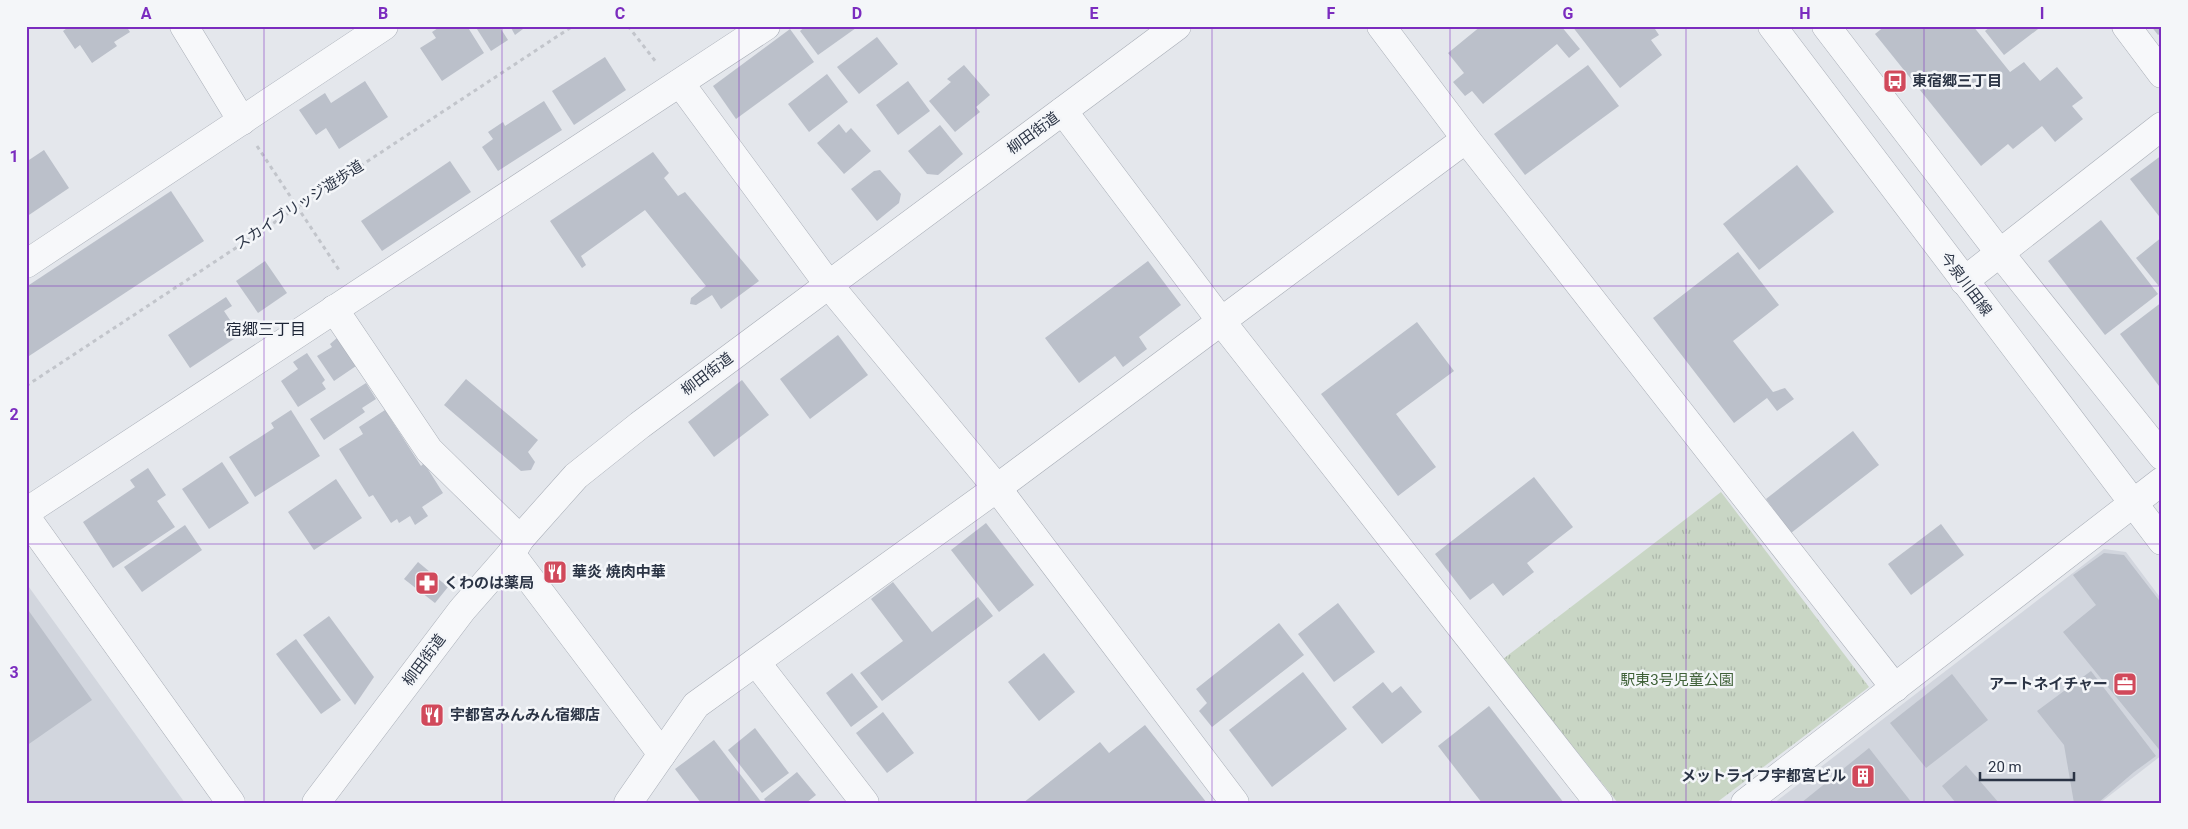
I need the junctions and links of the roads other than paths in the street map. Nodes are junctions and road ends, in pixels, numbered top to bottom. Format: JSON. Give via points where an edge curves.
{"nodes":[{"id":1,"x":184,"y":26,"type":"edge"},
{"id":2,"x":384,"y":26,"type":"edge"},
{"id":3,"x":766,"y":26,"type":"edge"},
{"id":4,"x":1177,"y":26,"type":"edge"},
{"id":5,"x":1381,"y":26,"type":"edge"},
{"id":6,"x":1772,"y":26,"type":"edge"},
{"id":7,"x":1826,"y":26,"type":"edge"},
{"id":8,"x":2126,"y":26,"type":"edge"},
{"id":9,"x":2162,"y":74,"type":"edge"},
{"id":10,"x":678,"y":85,"type":"junction"},
{"id":11,"x":1063,"y":111,"type":"junction"},
{"id":12,"x":242,"y":121,"type":"junction"},
{"id":13,"x":2162,"y":126,"type":"edge"},
{"id":14,"x":1466,"y":139,"type":"junction"},
{"id":15,"x":1999,"y":252,"type":"junction"},
{"id":16,"x":26,"y":264,"type":"edge"},
{"id":17,"x":1964,"y":280,"type":"junction"},
{"id":18,"x":828,"y":284,"type":"junction"},
{"id":19,"x":345,"y":302,"type":"junction"},
{"id":20,"x":1221,"y":321,"type":"junction"},
{"id":21,"x":2162,"y":456,"type":"edge"},
{"id":22,"x":2162,"y":481,"type":"edge"},
{"id":23,"x":997,"y":488,"type":"junction"},
{"id":24,"x":2133,"y":503,"type":"junction"},
{"id":25,"x":26,"y":512,"type":"edge"},
{"id":26,"x":26,"y":517,"type":"edge"},
{"id":27,"x":2162,"y":541,"type":"edge"},
{"id":28,"x":515,"y":546,"type":"junction"},
{"id":29,"x":756,"y":662,"type":"junction"},
{"id":30,"x":1895,"y":688,"type":"junction"},
{"id":31,"x":662,"y":754,"type":"junction"},
{"id":32,"x":231,"y":803,"type":"edge"},
{"id":33,"x":316,"y":803,"type":"edge"},
{"id":34,"x":628,"y":803,"type":"edge"},
{"id":35,"x":865,"y":803,"type":"edge"},
{"id":36,"x":1235,"y":803,"type":"edge"},
{"id":37,"x":1600,"y":803,"type":"edge"},
{"id":38,"x":1745,"y":803,"type":"edge"}],
"edges":[{"from":1,"to":12,"type":"street"},
{"from":2,"to":12,"type":"street"},
{"from":3,"to":10,"type":"street"},
{"from":4,"to":11,"type":"street","name":"柳田街道"},
{"from":5,"to":14,"type":"street"},
{"from":6,"to":17,"type":"street","name":"今泉川田線"},
{"from":7,"to":15,"type":"street"},
{"from":8,"to":9,"type":"street"},
{"from":10,"to":18,"type":"street"},
{"from":10,"to":19,"type":"street"},
{"from":11,"to":18,"type":"street","name":"柳田街道"},
{"from":11,"to":20,"type":"street"},
{"from":12,"to":16,"type":"street"},
{"from":13,"to":15,"type":"street"},
{"from":14,"to":20,"type":"street"},
{"from":14,"to":30,"type":"street"},
{"from":15,"to":17,"type":"street"},
{"from":15,"to":21,"type":"street"},
{"from":17,"to":24,"type":"street","name":"今泉川田線"},
{"from":18,"to":23,"type":"street"},
{"from":18,"to":28,"type":"street","name":"柳田街道","via":[[576,476]]},
{"from":19,"to":25,"type":"street"},
{"from":19,"to":28,"type":"street","via":[[428,450]]},
{"from":20,"to":23,"type":"street"},
{"from":20,"to":37,"type":"street"},
{"from":22,"to":24,"type":"street"},
{"from":23,"to":29,"type":"street"},
{"from":23,"to":36,"type":"street"},
{"from":24,"to":27,"type":"street","name":"今泉川田線"},
{"from":24,"to":30,"type":"street"},
{"from":26,"to":32,"type":"street"},
{"from":28,"to":31,"type":"street"},
{"from":28,"to":33,"type":"street","name":"柳田街道","via":[[462,610]]},
{"from":29,"to":31,"type":"street","via":[[696,705]]},
{"from":29,"to":35,"type":"street"},
{"from":30,"to":38,"type":"street"},
{"from":31,"to":34,"type":"street"}]}
